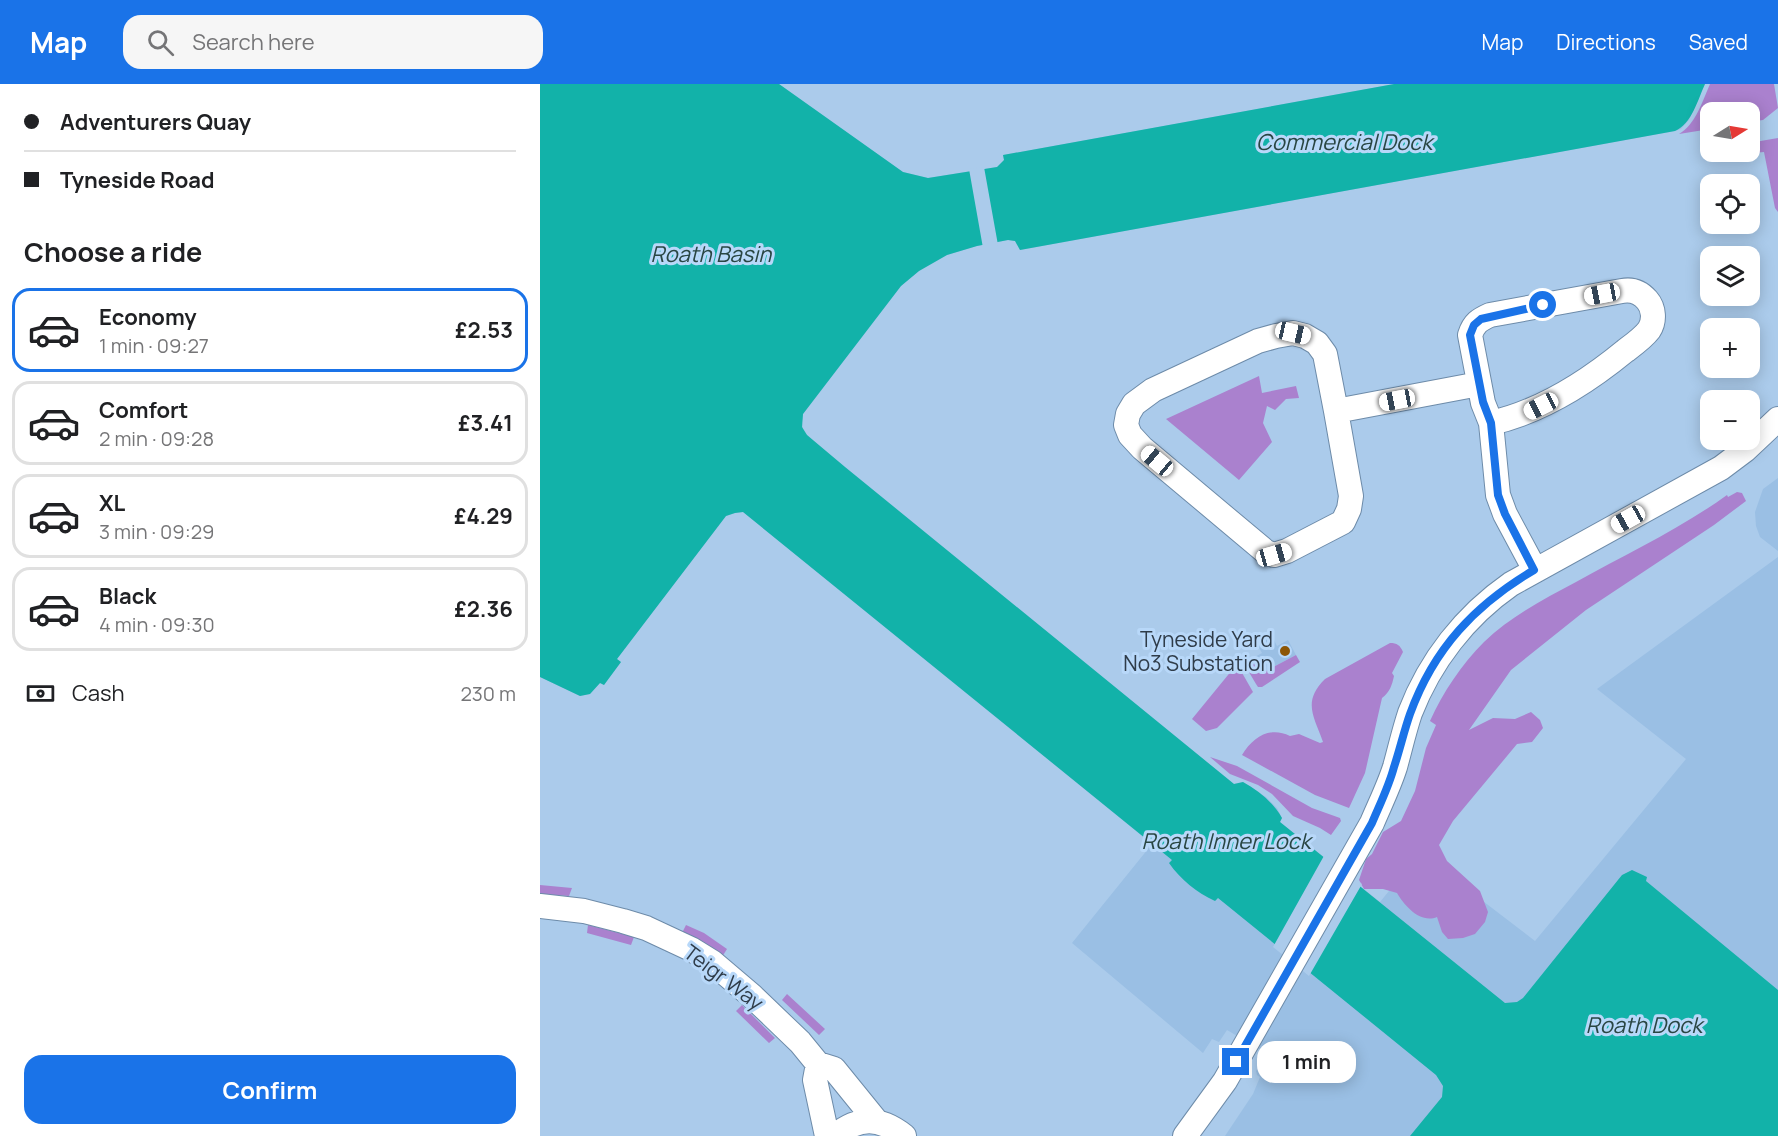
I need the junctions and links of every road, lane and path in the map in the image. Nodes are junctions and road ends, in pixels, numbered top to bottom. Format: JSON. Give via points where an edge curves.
{"nodes":[{"id":1,"x":1479,"y":384,"type":"junction"},
{"id":2,"x":1336,"y":411,"type":"junction"},
{"id":3,"x":1778,"y":419,"type":"edge"},
{"id":4,"x":1491,"y":423,"type":"junction"},
{"id":5,"x":1534,"y":570,"type":"junction"},
{"id":6,"x":540,"y":906,"type":"edge"},
{"id":7,"x":818,"y":1064,"type":"junction"},
{"id":8,"x":877,"y":1122,"type":"junction"},
{"id":9,"x":827,"y":1136,"type":"edge"},
{"id":10,"x":835,"y":1136,"type":"edge"},
{"id":11,"x":904,"y":1136,"type":"edge"},
{"id":12,"x":1185,"y":1136,"type":"edge"}],
"edges":[{"from":1,"to":2,"type":"street"},
{"from":1,"to":4,"type":"street"},
{"from":1,"to":4,"type":"street","via":[[1470,335],[1481,319],[1630,290],[1638,292],[1652,309],[1650,329],[1612,361],[1537,408]]},
{"from":2,"to":2,"type":"street","via":[[1351,496],[1349,509],[1343,522],[1274,555],[1142,448],[1126,425],[1134,404],[1153,390],[1258,340],[1293,333],[1317,343],[1325,354]]},
{"from":3,"to":5,"type":"street","via":[[1721,468]]},
{"from":4,"to":5,"type":"street","via":[[1498,495]]},
{"from":5,"to":12,"type":"street","via":[[1481,607],[1437,660],[1410,712],[1372,823],[1225,1081]]},
{"from":6,"to":7,"type":"street","name":"Teigr Way","via":[[623,921],[691,949],[752,996]]},
{"from":7,"to":8,"type":"street","name":"Teigr Way","via":[[834,1068]]},
{"from":7,"to":9,"type":"street","via":[[815,1080]]},
{"from":8,"to":10,"type":"street","via":[[855,1124]]},
{"from":8,"to":11,"type":"street"}]}
